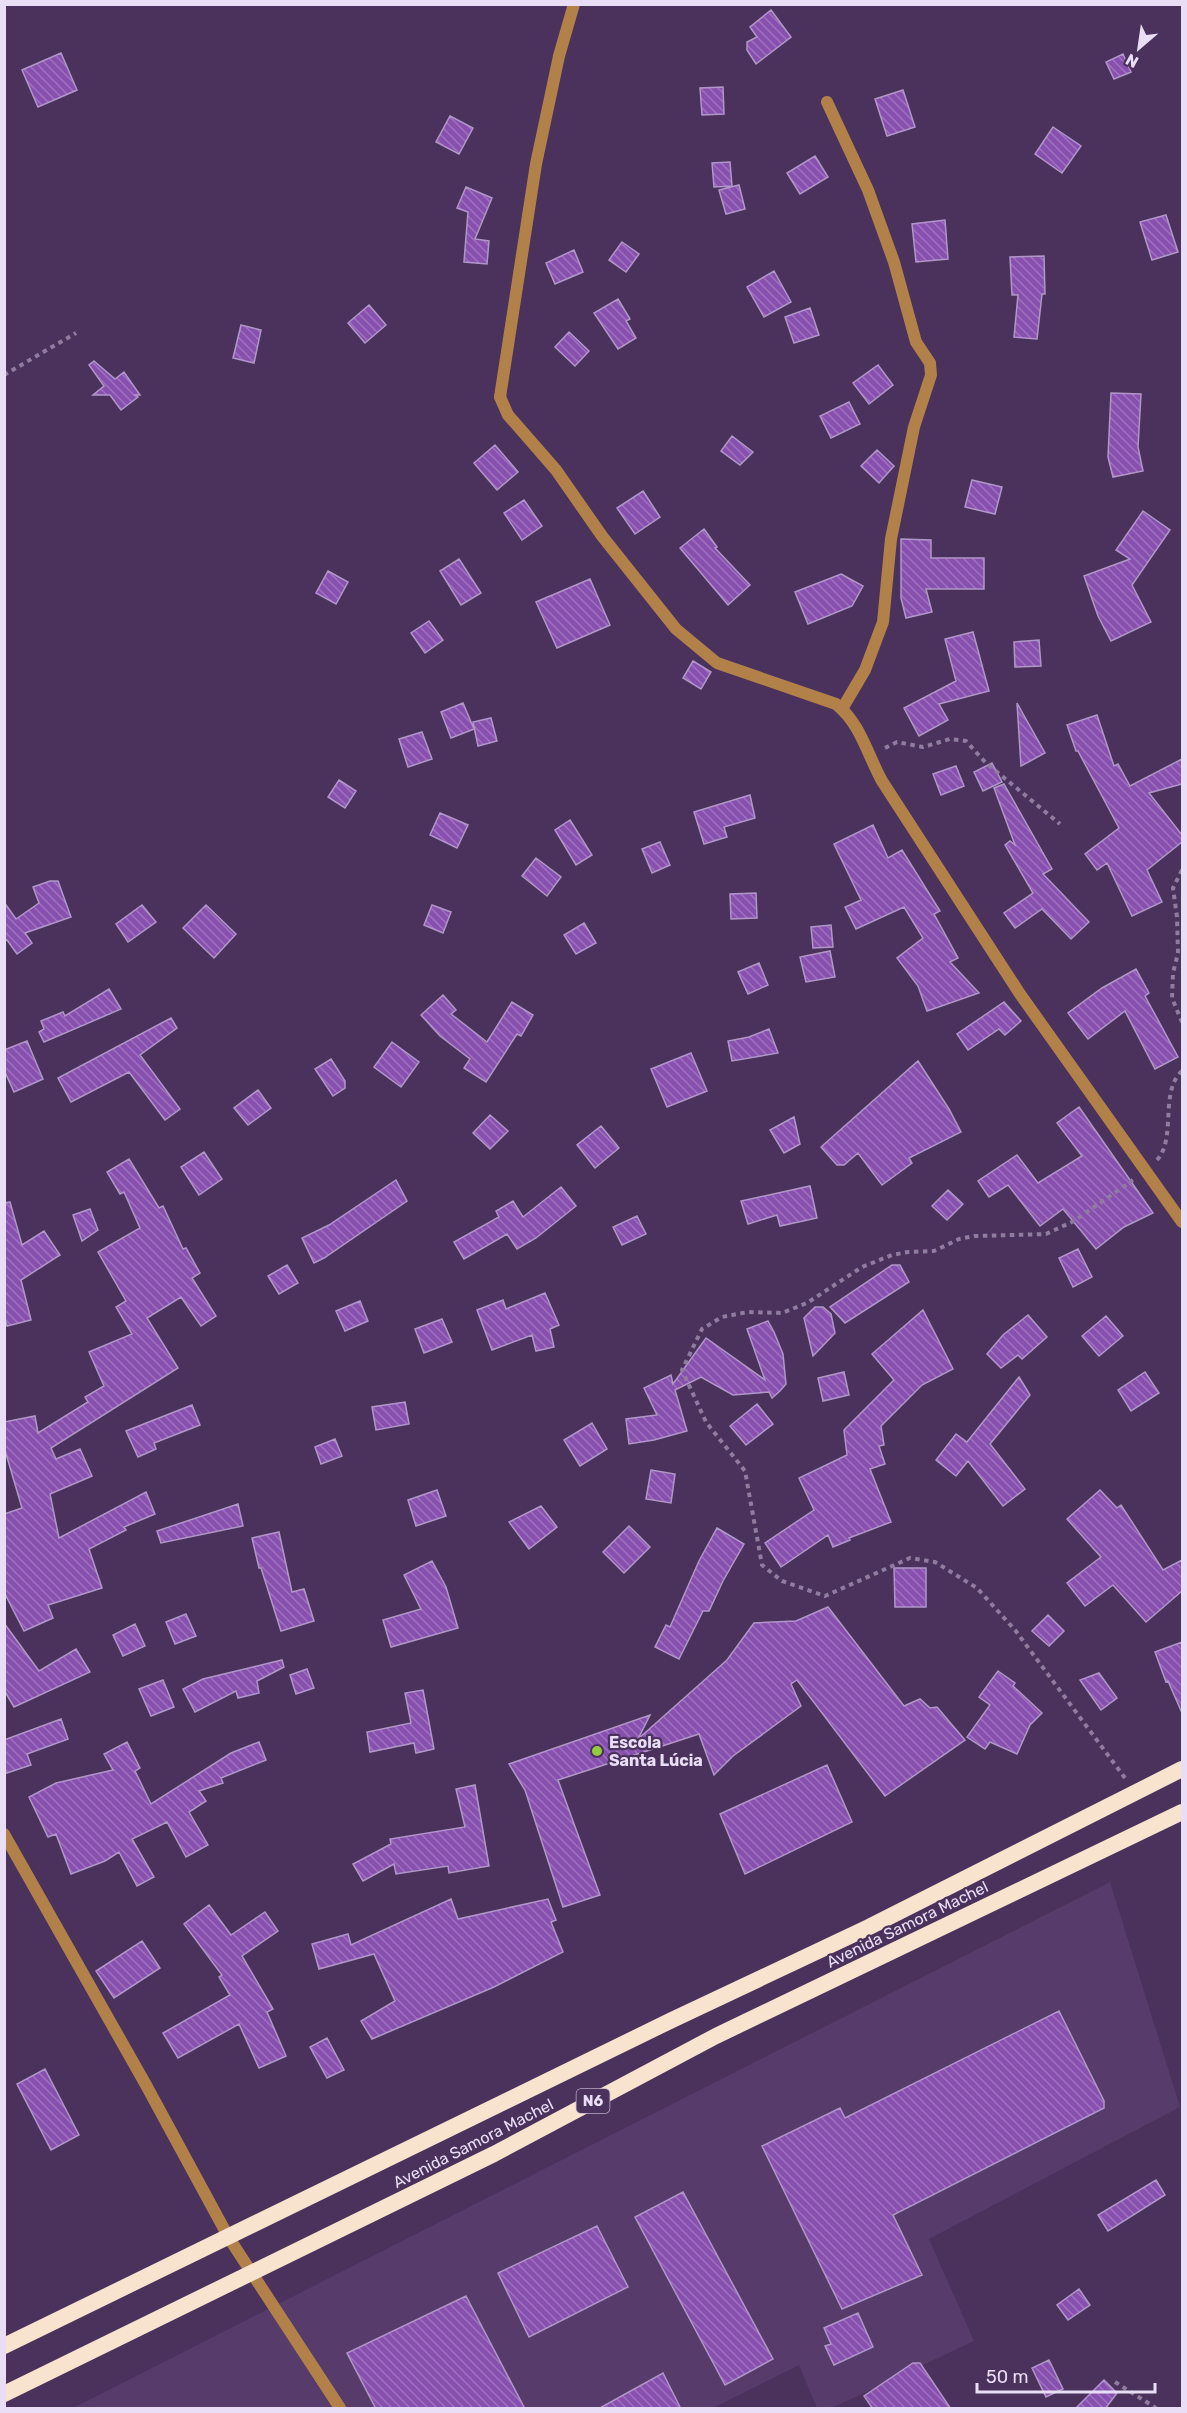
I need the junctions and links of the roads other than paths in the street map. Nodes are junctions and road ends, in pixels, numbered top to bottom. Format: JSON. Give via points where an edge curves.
{"nodes":[{"id":1,"x":574,"y":4,"type":"edge"},
{"id":2,"x":827,"y":102,"type":"dead end"},
{"id":3,"x":842,"y":709,"type":"junction"},
{"id":4,"x":1182,"y":1222,"type":"edge"},
{"id":5,"x":1182,"y":1769,"type":"edge"},
{"id":6,"x":1182,"y":1812,"type":"edge"},
{"id":7,"x":4,"y":1834,"type":"edge"},
{"id":8,"x":229,"y":2238,"type":"junction"},
{"id":9,"x":250,"y":2272,"type":"junction"},
{"id":10,"x":4,"y":2346,"type":"edge"},
{"id":11,"x":4,"y":2394,"type":"edge"},
{"id":12,"x":340,"y":2409,"type":"edge"}],
"edges":[{"from":1,"to":3,"type":"street","via":[[536,164],[500,397],[508,415],[556,470],[602,536],[676,629],[717,663]]},
{"from":2,"to":3,"type":"street","via":[[868,190],[894,262],[916,342],[930,363],[931,375],[914,427],[891,539],[883,622],[865,670]]},
{"from":3,"to":4,"type":"street","via":[[855,723],[868,757],[1020,994]]},
{"from":5,"to":8,"type":"highway","name":"Avenida Samora Machel","number":"N6","via":[[869,1927]]},
{"from":6,"to":9,"type":"highway","name":"Avenida Samora Machel","number":"N6","via":[[716,2036],[494,2154]]},
{"from":7,"to":8,"type":"street"},
{"from":8,"to":9,"type":"street"},
{"from":8,"to":10,"type":"highway","name":"Avenida Samora Machel","number":"N6"},
{"from":9,"to":11,"type":"highway","name":"Avenida Samora Machel","number":"N6"},
{"from":9,"to":12,"type":"street"}]}
